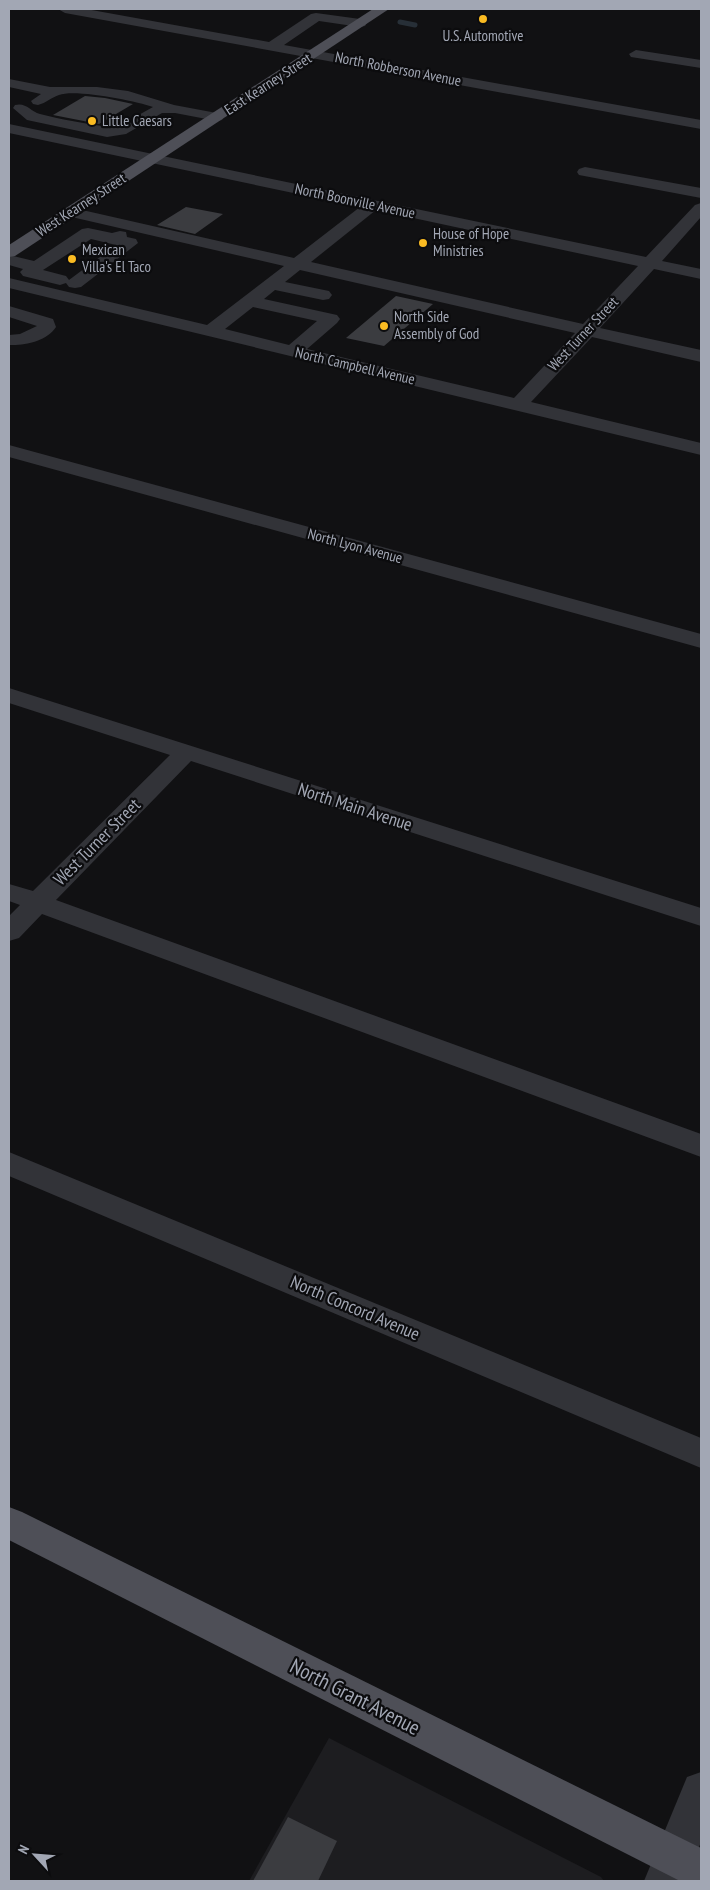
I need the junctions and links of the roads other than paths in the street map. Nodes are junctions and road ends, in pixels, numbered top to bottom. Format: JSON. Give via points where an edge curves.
{"nodes":[{"id":1,"x":65,"y":9,"type":"edge"},
{"id":2,"x":382,"y":9,"type":"edge"},
{"id":3,"x":360,"y":23,"type":"junction"},
{"id":4,"x":205,"y":34,"type":"junction"},
{"id":5,"x":288,"y":36,"type":"junction"},
{"id":6,"x":273,"y":46,"type":"junction"},
{"id":7,"x":316,"y":54,"type":"junction"},
{"id":8,"x":636,"y":54,"type":"dead end"},
{"id":9,"x":701,"y":64,"type":"edge"},
{"id":10,"x":9,"y":83,"type":"edge"},
{"id":11,"x":50,"y":92,"type":"junction"},
{"id":12,"x":14,"y":107,"type":"edge"},
{"id":13,"x":173,"y":109,"type":"junction"},
{"id":14,"x":217,"y":117,"type":"junction"},
{"id":15,"x":701,"y":125,"type":"edge"},
{"id":16,"x":9,"y":128,"type":"edge"},
{"id":17,"x":152,"y":158,"type":"junction"},
{"id":18,"x":586,"y":172,"type":"dead end"},
{"id":19,"x":701,"y":194,"type":"edge"},
{"id":20,"x":373,"y":205,"type":"junction"},
{"id":21,"x":701,"y":208,"type":"edge"},
{"id":22,"x":69,"y":212,"type":"junction"},
{"id":23,"x":134,"y":227,"type":"junction"},
{"id":24,"x":115,"y":239,"type":"junction"},
{"id":25,"x":14,"y":248,"type":"edge"},
{"id":26,"x":57,"y":253,"type":"junction"},
{"id":27,"x":9,"y":260,"type":"edge"},
{"id":28,"x":648,"y":263,"type":"junction"},
{"id":29,"x":296,"y":264,"type":"junction"},
{"id":30,"x":41,"y":271,"type":"junction"},
{"id":31,"x":701,"y":274,"type":"edge"},
{"id":32,"x":75,"y":283,"type":"junction"},
{"id":33,"x":272,"y":284,"type":"junction"},
{"id":34,"x":14,"y":288,"type":"edge"},
{"id":35,"x":59,"y":295,"type":"junction"},
{"id":36,"x":323,"y":295,"type":"dead end"},
{"id":37,"x":250,"y":301,"type":"junction"},
{"id":38,"x":9,"y":311,"type":"edge"},
{"id":39,"x":586,"y":330,"type":"junction"},
{"id":40,"x":210,"y":331,"type":"junction"},
{"id":41,"x":9,"y":340,"type":"edge"},
{"id":42,"x":293,"y":351,"type":"junction"},
{"id":43,"x":701,"y":356,"type":"edge"},
{"id":44,"x":518,"y":405,"type":"junction"},
{"id":45,"x":701,"y":449,"type":"edge"},
{"id":46,"x":9,"y":451,"type":"edge"},
{"id":47,"x":701,"y":641,"type":"edge"},
{"id":48,"x":9,"y":695,"type":"edge"},
{"id":49,"x":186,"y":753,"type":"junction"},
{"id":50,"x":9,"y":892,"type":"edge"},
{"id":51,"x":38,"y":902,"type":"junction"},
{"id":52,"x":701,"y":917,"type":"edge"},
{"id":53,"x":9,"y":932,"type":"edge"},
{"id":54,"x":701,"y":1146,"type":"edge"},
{"id":55,"x":9,"y":1163,"type":"edge"},
{"id":56,"x":701,"y":1453,"type":"edge"},
{"id":57,"x":9,"y":1523,"type":"edge"},
{"id":58,"x":701,"y":1791,"type":"edge"},
{"id":59,"x":680,"y":1869,"type":"edge"}],
"edges":[{"from":1,"to":4,"type":"street","name":"North Robberson Avenue"},
{"from":2,"to":3,"type":"main road","name":"East Kearney Street"},
{"from":3,"to":5,"type":"street","via":[[316,17]]},
{"from":3,"to":7,"type":"main road","name":"East Kearney Street"},
{"from":4,"to":5,"type":"street","via":[[222,26]]},
{"from":4,"to":6,"type":"street","name":"North Robberson Avenue"},
{"from":5,"to":6,"type":"street"},
{"from":6,"to":7,"type":"street","name":"North Robberson Avenue"},
{"from":7,"to":14,"type":"main road","name":"East Kearney Street"},
{"from":7,"to":15,"type":"street","name":"North Robberson Avenue"},
{"from":8,"to":9,"type":"street"},
{"from":10,"to":11,"type":"street"},
{"from":11,"to":12,"type":"street","via":[[30,106]]},
{"from":11,"to":13,"type":"street","via":[[91,90],[154,102]]},
{"from":12,"to":13,"type":"street","via":[[32,117],[108,132],[121,131],[153,112]]},
{"from":13,"to":14,"type":"street"},
{"from":14,"to":17,"type":"main road","name":"East Kearney Street"},
{"from":16,"to":17,"type":"street","name":"North Boonville Avenue"},
{"from":17,"to":20,"type":"street","name":"North Boonville Avenue"},
{"from":17,"to":22,"type":"main road","name":"West Kearney Street"},
{"from":18,"to":19,"type":"street"},
{"from":20,"to":28,"type":"street","name":"North Boonville Avenue"},
{"from":20,"to":29,"type":"street"},
{"from":21,"to":28,"type":"street","name":"West Turner Street"},
{"from":22,"to":23,"type":"street"},
{"from":22,"to":25,"type":"main road","name":"West Kearney Street"},
{"from":23,"to":24,"type":"street"},
{"from":23,"to":29,"type":"street"},
{"from":24,"to":26,"type":"street","via":[[88,233]]},
{"from":24,"to":32,"type":"street","via":[[130,243]]},
{"from":25,"to":26,"type":"street"},
{"from":26,"to":30,"type":"street"},
{"from":27,"to":30,"type":"street"},
{"from":28,"to":31,"type":"street","name":"North Boonville Avenue"},
{"from":28,"to":39,"type":"street","name":"West Turner Street"},
{"from":29,"to":33,"type":"street"},
{"from":29,"to":39,"type":"street"},
{"from":30,"to":32,"type":"street"},
{"from":30,"to":34,"type":"street"},
{"from":32,"to":35,"type":"street"},
{"from":33,"to":36,"type":"street"},
{"from":33,"to":37,"type":"street"},
{"from":34,"to":35,"type":"street","name":"North Campbell Avenue"},
{"from":35,"to":40,"type":"street","name":"North Campbell Avenue"},
{"from":37,"to":40,"type":"street"},
{"from":37,"to":42,"type":"street","via":[[331,319]]},
{"from":38,"to":41,"type":"street","via":[[40,320],[47,323],[47,327],[33,336]]},
{"from":39,"to":43,"type":"street"},
{"from":39,"to":44,"type":"street","name":"West Turner Street"},
{"from":40,"to":42,"type":"street","name":"North Campbell Avenue"},
{"from":42,"to":44,"type":"street","name":"North Campbell Avenue"},
{"from":44,"to":45,"type":"street","name":"North Campbell Avenue"},
{"from":46,"to":47,"type":"street","name":"North Lyon Avenue"},
{"from":48,"to":49,"type":"street","name":"North Main Avenue"},
{"from":49,"to":51,"type":"street","name":"West Turner Street"},
{"from":49,"to":52,"type":"street","name":"North Main Avenue"},
{"from":50,"to":51,"type":"street"},
{"from":51,"to":53,"type":"street","name":"West Turner Street"},
{"from":51,"to":54,"type":"street"},
{"from":55,"to":56,"type":"street","name":"North Concord Avenue"},
{"from":57,"to":59,"type":"main road","name":"North Grant Avenue"},
{"from":58,"to":59,"type":"street"}]}
